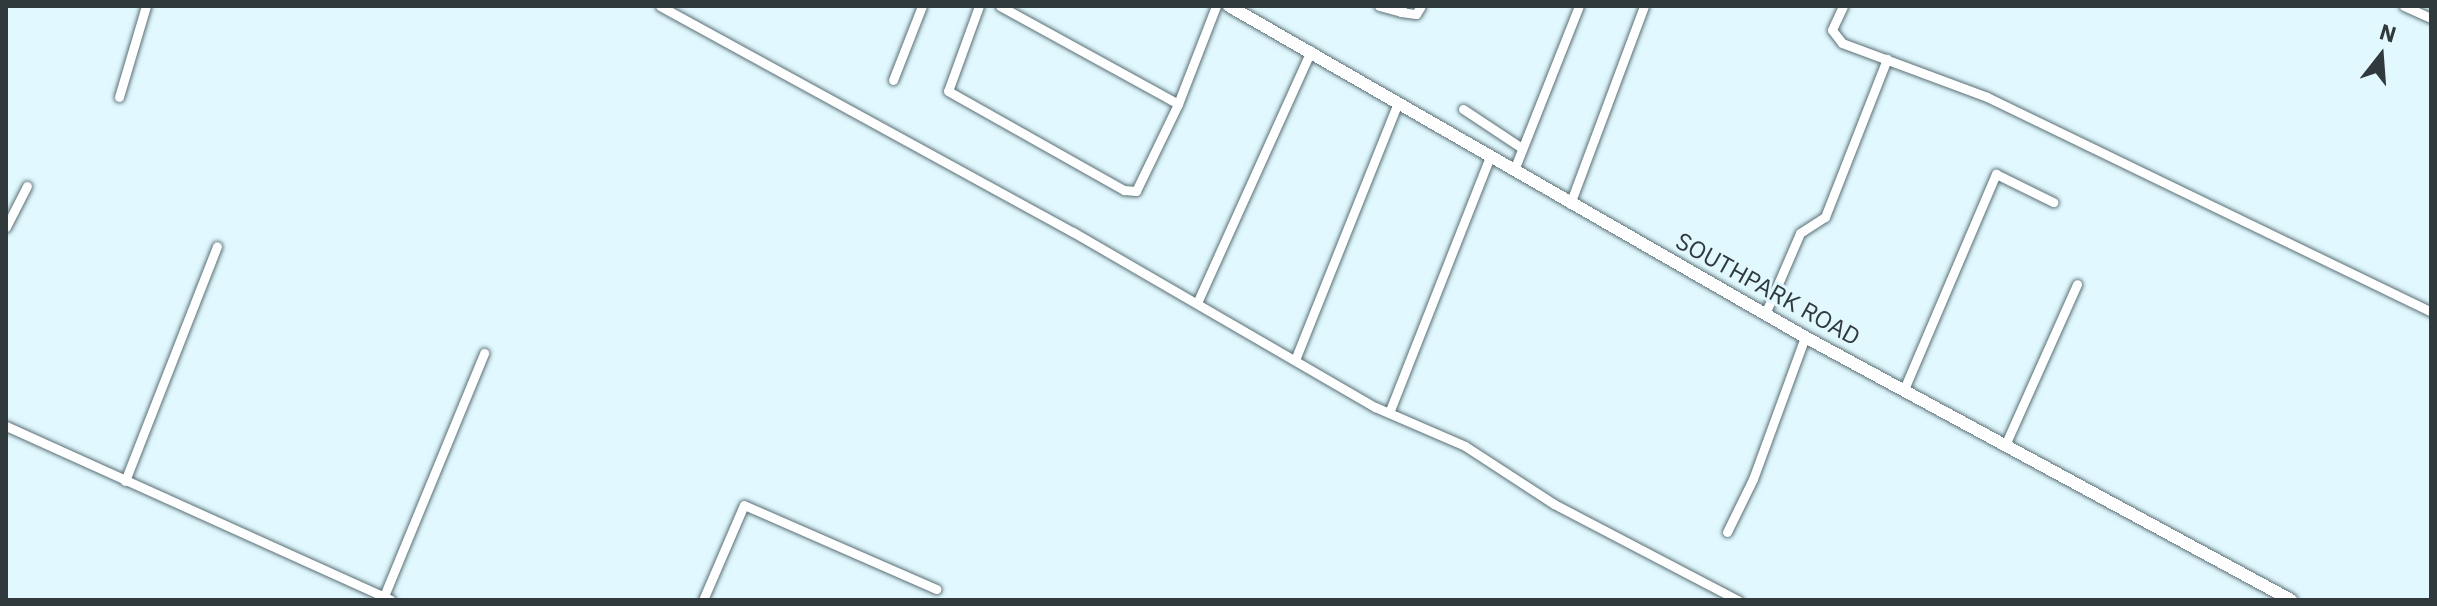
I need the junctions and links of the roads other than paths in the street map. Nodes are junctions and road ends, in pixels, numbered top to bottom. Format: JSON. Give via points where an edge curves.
{"nodes":[{"id":1,"x":146,"y":6,"type":"edge"},
{"id":2,"x":660,"y":6,"type":"edge"},
{"id":3,"x":922,"y":6,"type":"edge"},
{"id":4,"x":979,"y":6,"type":"edge"},
{"id":5,"x":1000,"y":6,"type":"edge"},
{"id":6,"x":1216,"y":6,"type":"edge"},
{"id":7,"x":1229,"y":6,"type":"edge"},
{"id":8,"x":1379,"y":6,"type":"edge"},
{"id":9,"x":1421,"y":6,"type":"edge"},
{"id":10,"x":1579,"y":6,"type":"edge"},
{"id":11,"x":1644,"y":6,"type":"edge"},
{"id":12,"x":1843,"y":6,"type":"edge"},
{"id":13,"x":2404,"y":6,"type":"edge"},
{"id":14,"x":1402,"y":9,"type":"edge"},
{"id":15,"x":2431,"y":18,"type":"edge"},
{"id":16,"x":1311,"y":50,"type":"junction"},
{"id":17,"x":1887,"y":59,"type":"junction"},
{"id":18,"x":893,"y":80,"type":"dead end"},
{"id":19,"x":119,"y":97,"type":"dead end"},
{"id":20,"x":1398,"y":102,"type":"junction"},
{"id":21,"x":1178,"y":104,"type":"junction"},
{"id":22,"x":1463,"y":109,"type":"dead end"},
{"id":23,"x":1522,"y":148,"type":"junction"},
{"id":24,"x":1490,"y":157,"type":"junction"},
{"id":25,"x":1514,"y":170,"type":"junction"},
{"id":26,"x":27,"y":186,"type":"dead end"},
{"id":27,"x":2053,"y":202,"type":"dead end"},
{"id":28,"x":1570,"y":204,"type":"junction"},
{"id":29,"x":6,"y":227,"type":"edge"},
{"id":30,"x":217,"y":246,"type":"dead end"},
{"id":31,"x":2077,"y":284,"type":"dead end"},
{"id":32,"x":1197,"y":303,"type":"junction"},
{"id":33,"x":2431,"y":312,"type":"edge"},
{"id":34,"x":1765,"y":314,"type":"junction"},
{"id":35,"x":1805,"y":337,"type":"junction"},
{"id":36,"x":484,"y":353,"type":"dead end"},
{"id":37,"x":1295,"y":360,"type":"junction"},
{"id":38,"x":1905,"y":387,"type":"junction"},
{"id":39,"x":1389,"y":413,"type":"junction"},
{"id":40,"x":6,"y":426,"type":"edge"},
{"id":41,"x":2006,"y":443,"type":"junction"},
{"id":42,"x":125,"y":481,"type":"junction"},
{"id":43,"x":1727,"y":532,"type":"dead end"},
{"id":44,"x":936,"y":589,"type":"dead end"},
{"id":45,"x":387,"y":598,"type":"edge"},
{"id":46,"x":705,"y":599,"type":"edge"},
{"id":47,"x":1738,"y":600,"type":"edge"},
{"id":48,"x":2291,"y":600,"type":"edge"}],
"edges":[{"from":1,"to":19,"type":"street"},
{"from":2,"to":32,"type":"street"},
{"from":3,"to":18,"type":"street"},
{"from":4,"to":21,"type":"street","via":[[948,91],[1124,190],[1142,186]]},
{"from":5,"to":21,"type":"street"},
{"from":6,"to":21,"type":"street"},
{"from":7,"to":16,"type":"street","name":"SOUTHPARK ROAD"},
{"from":8,"to":14,"type":"street"},
{"from":9,"to":14,"type":"street","via":[[1416,14]]},
{"from":10,"to":23,"type":"street"},
{"from":11,"to":28,"type":"street"},
{"from":12,"to":17,"type":"street","via":[[1834,21],[1834,38]]},
{"from":13,"to":15,"type":"street"},
{"from":16,"to":20,"type":"street","name":"SOUTHPARK ROAD"},
{"from":16,"to":32,"type":"street"},
{"from":17,"to":33,"type":"street","via":[[1987,97]]},
{"from":17,"to":34,"type":"street","via":[[1825,217],[1800,233]]},
{"from":20,"to":24,"type":"street","name":"SOUTHPARK ROAD"},
{"from":20,"to":37,"type":"street"},
{"from":22,"to":23,"type":"street"},
{"from":23,"to":25,"type":"street"},
{"from":24,"to":25,"type":"street","name":"SOUTHPARK ROAD"},
{"from":24,"to":39,"type":"street"},
{"from":25,"to":28,"type":"street","name":"SOUTHPARK ROAD"},
{"from":26,"to":29,"type":"street"},
{"from":27,"to":38,"type":"street","via":[[1996,174]]},
{"from":28,"to":34,"type":"street","name":"SOUTHPARK ROAD"},
{"from":30,"to":42,"type":"street"},
{"from":31,"to":41,"type":"street"},
{"from":32,"to":37,"type":"street"},
{"from":34,"to":35,"type":"street","name":"SOUTHPARK ROAD"},
{"from":35,"to":38,"type":"street","name":"SOUTHPARK ROAD"},
{"from":35,"to":43,"type":"street","via":[[1753,479]]},
{"from":36,"to":45,"type":"street"},
{"from":37,"to":39,"type":"street"},
{"from":38,"to":41,"type":"street","name":"SOUTHPARK ROAD"},
{"from":39,"to":47,"type":"street","via":[[1465,446],[1554,504]]},
{"from":40,"to":42,"type":"street"},
{"from":41,"to":48,"type":"street","name":"SOUTHPARK ROAD"},
{"from":42,"to":45,"type":"street"},
{"from":44,"to":46,"type":"street","via":[[744,505]]}]}
